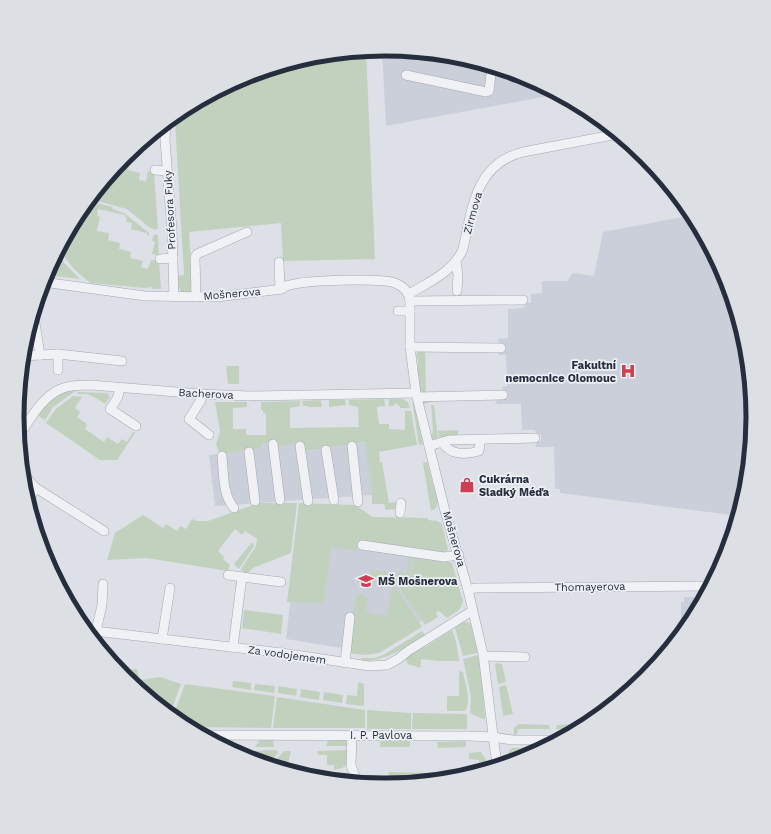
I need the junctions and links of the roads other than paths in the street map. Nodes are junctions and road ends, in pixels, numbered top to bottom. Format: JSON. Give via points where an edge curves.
{"nodes":[{"id":1,"x":491,"y":72,"type":"edge"},
{"id":2,"x":406,"y":75,"type":"dead end"},
{"id":3,"x":166,"y":130,"type":"edge"},
{"id":4,"x":612,"y":135,"type":"edge"},
{"id":5,"x":155,"y":170,"type":"dead end"},
{"id":6,"x":167,"y":171,"type":"junction"},
{"id":7,"x":247,"y":232,"type":"dead end"},
{"id":8,"x":173,"y":258,"type":"junction"},
{"id":9,"x":160,"y":259,"type":"dead end"},
{"id":10,"x":279,"y":262,"type":"dead end"},
{"id":11,"x":456,"y":262,"type":"junction"},
{"id":12,"x":50,"y":283,"type":"edge"},
{"id":13,"x":280,"y":289,"type":"junction"},
{"id":14,"x":457,"y":291,"type":"dead end"},
{"id":15,"x":174,"y":297,"type":"junction"},
{"id":16,"x":196,"y":297,"type":"junction"},
{"id":17,"x":410,"y":297,"type":"junction"},
{"id":18,"x":523,"y":300,"type":"dead end"},
{"id":19,"x":398,"y":311,"type":"dead end"},
{"id":20,"x":410,"y":311,"type":"junction"},
{"id":21,"x":35,"y":326,"type":"edge"},
{"id":22,"x":410,"y":347,"type":"junction"},
{"id":23,"x":501,"y":348,"type":"dead end"},
{"id":24,"x":58,"y":354,"type":"junction"},
{"id":25,"x":40,"y":355,"type":"junction"},
{"id":26,"x":29,"y":356,"type":"edge"},
{"id":27,"x":122,"y":361,"type":"dead end"},
{"id":28,"x":58,"y":370,"type":"dead end"},
{"id":29,"x":120,"y":388,"type":"junction"},
{"id":30,"x":201,"y":394,"type":"junction"},
{"id":31,"x":416,"y":395,"type":"junction"},
{"id":32,"x":503,"y":395,"type":"dead end"},
{"id":33,"x":136,"y":426,"type":"dead end"},
{"id":34,"x":24,"y":428,"type":"edge"},
{"id":35,"x":210,"y":435,"type":"dead end"},
{"id":36,"x":535,"y":438,"type":"dead end"},
{"id":37,"x":442,"y":442,"type":"junction"},
{"id":38,"x":480,"y":442,"type":"dead end"},
{"id":39,"x":273,"y":444,"type":"dead end"},
{"id":40,"x":300,"y":446,"type":"dead end"},
{"id":41,"x":352,"y":446,"type":"dead end"},
{"id":42,"x":429,"y":446,"type":"junction"},
{"id":43,"x":326,"y":450,"type":"dead end"},
{"id":44,"x":249,"y":452,"type":"dead end"},
{"id":45,"x":222,"y":456,"type":"dead end"},
{"id":46,"x":30,"y":480,"type":"edge"},
{"id":47,"x":36,"y":488,"type":"junction"},
{"id":48,"x":32,"y":494,"type":"edge"},
{"id":49,"x":255,"y":500,"type":"dead end"},
{"id":50,"x":280,"y":500,"type":"dead end"},
{"id":51,"x":308,"y":500,"type":"dead end"},
{"id":52,"x":334,"y":500,"type":"dead end"},
{"id":53,"x":358,"y":502,"type":"dead end"},
{"id":54,"x":400,"y":503,"type":"dead end"},
{"id":55,"x":234,"y":508,"type":"dead end"},
{"id":56,"x":400,"y":513,"type":"dead end"},
{"id":57,"x":104,"y":531,"type":"dead end"},
{"id":58,"x":362,"y":545,"type":"dead end"},
{"id":59,"x":459,"y":555,"type":"junction"},
{"id":60,"x":228,"y":575,"type":"dead end"},
{"id":61,"x":242,"y":577,"type":"junction"},
{"id":62,"x":281,"y":582,"type":"dead end"},
{"id":63,"x":104,"y":584,"type":"dead end"},
{"id":64,"x":705,"y":586,"type":"edge"},
{"id":65,"x":170,"y":588,"type":"dead end"},
{"id":66,"x":468,"y":590,"type":"junction"},
{"id":67,"x":472,"y":611,"type":"junction"},
{"id":68,"x":350,"y":617,"type":"dead end"},
{"id":69,"x":96,"y":631,"type":"joint"},
{"id":70,"x":162,"y":639,"type":"junction"},
{"id":71,"x":233,"y":647,"type":"junction"},
{"id":72,"x":484,"y":656,"type":"junction"},
{"id":73,"x":526,"y":657,"type":"dead end"},
{"id":74,"x":345,"y":663,"type":"junction"},
{"id":75,"x":215,"y":735,"type":"edge"},
{"id":76,"x":352,"y":735,"type":"junction"},
{"id":77,"x":493,"y":737,"type":"junction"},
{"id":78,"x":547,"y":740,"type":"edge"},
{"id":79,"x":497,"y":761,"type":"edge"},
{"id":80,"x":355,"y":777,"type":"edge"}],
"edges":[{"from":1,"to":2,"type":"street","via":[[486,92]]},
{"from":3,"to":6,"type":"street","name":"Profesora Fuky"},
{"from":4,"to":11,"type":"street","name":"Zirmova","via":[[527,150],[498,164],[487,174],[477,193],[463,249]]},
{"from":5,"to":6,"type":"street"},
{"from":6,"to":8,"type":"street","name":"Profesora Fuky"},
{"from":7,"to":16,"type":"street","via":[[195,257]]},
{"from":8,"to":9,"type":"street"},
{"from":8,"to":15,"type":"street","name":"Profesora Fuky"},
{"from":10,"to":13,"type":"street"},
{"from":11,"to":14,"type":"street"},
{"from":11,"to":17,"type":"street","name":"Zirmova"},
{"from":12,"to":15,"type":"street","name":"Mošnerova","via":[[145,296]]},
{"from":13,"to":16,"type":"street","name":"Mošnerova","via":[[246,289],[217,298]]},
{"from":13,"to":17,"type":"street","name":"Mošnerova","via":[[290,284],[362,280],[396,283]]},
{"from":15,"to":16,"type":"street","name":"Mošnerova"},
{"from":17,"to":18,"type":"street"},
{"from":17,"to":20,"type":"street","name":"Mošnerova"},
{"from":19,"to":20,"type":"street"},
{"from":20,"to":22,"type":"street","name":"Mošnerova"},
{"from":21,"to":25,"type":"street"},
{"from":22,"to":23,"type":"street"},
{"from":22,"to":31,"type":"street","name":"Mošnerova"},
{"from":24,"to":25,"type":"street"},
{"from":24,"to":27,"type":"street"},
{"from":24,"to":28,"type":"street"},
{"from":25,"to":26,"type":"street"},
{"from":29,"to":30,"type":"street","name":"Bacherova"},
{"from":29,"to":33,"type":"street","via":[[118,398],[110,409]]},
{"from":29,"to":34,"type":"street","name":"Bacherova","via":[[74,385],[63,388],[42,403]]},
{"from":30,"to":31,"type":"street","name":"Bacherova"},
{"from":30,"to":35,"type":"street","via":[[201,400],[189,419]]},
{"from":31,"to":32,"type":"street"},
{"from":31,"to":42,"type":"street","name":"Mošnerova"},
{"from":36,"to":37,"type":"street"},
{"from":37,"to":38,"type":"street","via":[[446,449],[455,453],[479,451]]},
{"from":37,"to":42,"type":"street"},
{"from":39,"to":50,"type":"street"},
{"from":40,"to":51,"type":"street"},
{"from":41,"to":53,"type":"street"},
{"from":42,"to":59,"type":"street","name":"Mošnerova"},
{"from":43,"to":52,"type":"street"},
{"from":44,"to":49,"type":"street"},
{"from":45,"to":55,"type":"street","via":[[226,496]]},
{"from":46,"to":47,"type":"street"},
{"from":47,"to":48,"type":"street"},
{"from":47,"to":57,"type":"street"},
{"from":54,"to":56,"type":"street"},
{"from":58,"to":59,"type":"street","via":[[444,557]]},
{"from":59,"to":66,"type":"street","name":"Mošnerova"},
{"from":60,"to":61,"type":"street"},
{"from":61,"to":62,"type":"street"},
{"from":61,"to":71,"type":"street"},
{"from":63,"to":69,"type":"street"},
{"from":64,"to":66,"type":"street","name":"Thomayerova"},
{"from":65,"to":70,"type":"street"},
{"from":66,"to":67,"type":"street","name":"Mošnerova"},
{"from":67,"to":72,"type":"street","name":"Mošnerova"},
{"from":67,"to":74,"type":"street","name":"Za vodojemem","via":[[387,665]]},
{"from":68,"to":74,"type":"street"},
{"from":69,"to":70,"type":"street","name":"Za vodojemem"},
{"from":70,"to":71,"type":"street","name":"Za vodojemem"},
{"from":71,"to":74,"type":"street","name":"Za vodojemem"},
{"from":72,"to":73,"type":"street"},
{"from":72,"to":77,"type":"street","name":"Mošnerova"},
{"from":75,"to":76,"type":"street","name":"I. P. Pavlova"},
{"from":76,"to":77,"type":"street","name":"I. P. Pavlova"},
{"from":76,"to":80,"type":"street","via":[[351,765]]},
{"from":77,"to":78,"type":"street","name":"I. P. Pavlova"},
{"from":77,"to":79,"type":"street","name":"Mošnerova"}]}
